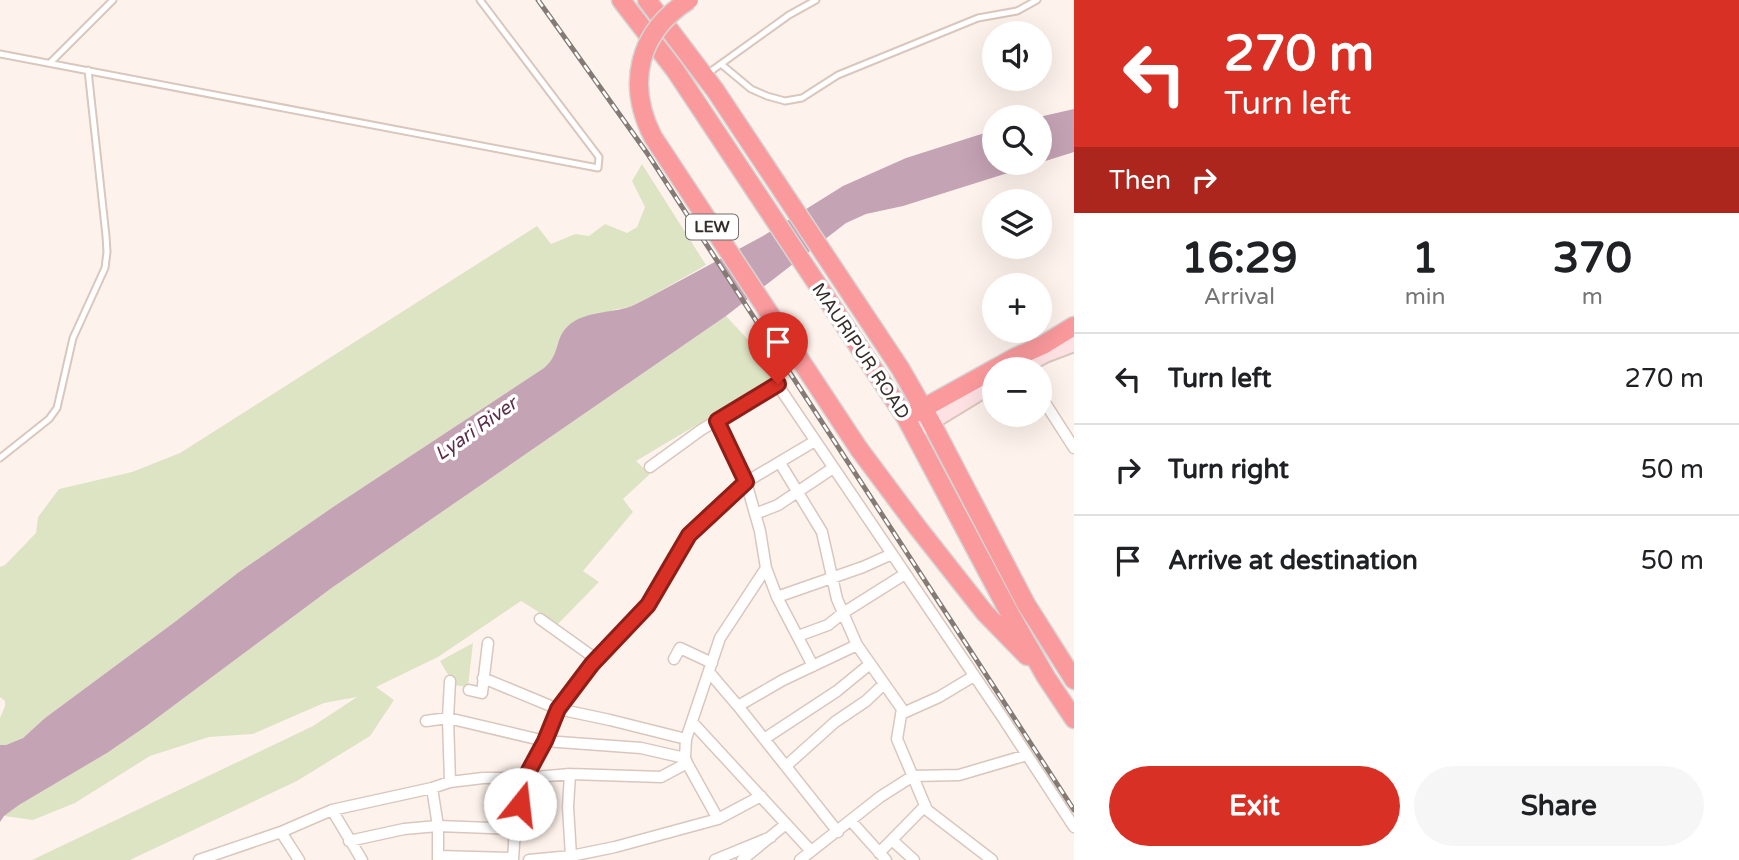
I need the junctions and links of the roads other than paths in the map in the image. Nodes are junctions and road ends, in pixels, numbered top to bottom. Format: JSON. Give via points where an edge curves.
{"nodes":[{"id":1,"x":112,"y":0,"type":"edge"},
{"id":2,"x":480,"y":0,"type":"edge"},
{"id":3,"x":621,"y":0,"type":"edge"},
{"id":4,"x":647,"y":0,"type":"edge"},
{"id":5,"x":689,"y":0,"type":"edge"},
{"id":6,"x":817,"y":0,"type":"edge"},
{"id":7,"x":1037,"y":0,"type":"edge"},
{"id":8,"x":0,"y":54,"type":"edge"},
{"id":9,"x":51,"y":63,"type":"junction"},
{"id":10,"x":721,"y":64,"type":"junction"},
{"id":11,"x":88,"y":70,"type":"junction"},
{"id":12,"x":710,"y":83,"type":"junction"},
{"id":13,"x":1074,"y":326,"type":"edge"},
{"id":14,"x":1074,"y":344,"type":"edge"},
{"id":15,"x":1042,"y":357,"type":"edge"},
{"id":16,"x":982,"y":390,"type":"edge"},
{"id":17,"x":1052,"y":413,"type":"edge"},
{"id":18,"x":918,"y":420,"type":"junction"},
{"id":19,"x":717,"y":421,"type":"junction"},
{"id":20,"x":815,"y":441,"type":"junction"},
{"id":21,"x":1074,"y":449,"type":"edge"},
{"id":22,"x":0,"y":458,"type":"edge"},
{"id":23,"x":780,"y":463,"type":"junction"},
{"id":24,"x":650,"y":467,"type":"dead end"},
{"id":25,"x":833,"y":468,"type":"junction"},
{"id":26,"x":746,"y":482,"type":"junction"},
{"id":27,"x":797,"y":491,"type":"junction"},
{"id":28,"x":755,"y":514,"type":"junction"},
{"id":29,"x":892,"y":554,"type":"junction"},
{"id":30,"x":766,"y":568,"type":"junction"},
{"id":31,"x":905,"y":574,"type":"junction"},
{"id":32,"x":832,"y":578,"type":"junction"},
{"id":33,"x":777,"y":597,"type":"junction"},
{"id":34,"x":843,"y":613,"type":"junction"},
{"id":35,"x":540,"y":619,"type":"dead end"},
{"id":36,"x":797,"y":636,"type":"junction"},
{"id":37,"x":488,"y":643,"type":"dead end"},
{"id":38,"x":857,"y":645,"type":"junction"},
{"id":39,"x":597,"y":659,"type":"junction"},
{"id":40,"x":674,"y":659,"type":"dead end"},
{"id":41,"x":870,"y":664,"type":"junction"},
{"id":42,"x":813,"y":666,"type":"junction"},
{"id":43,"x":710,"y":668,"type":"junction"},
{"id":44,"x":974,"y":676,"type":"junction"},
{"id":45,"x":1046,"y":677,"type":"junction"},
{"id":46,"x":484,"y":678,"type":"junction"},
{"id":47,"x":1074,"y":680,"type":"edge"},
{"id":48,"x":450,"y":681,"type":"dead end"},
{"id":49,"x":884,"y":684,"type":"junction"},
{"id":50,"x":469,"y":691,"type":"dead end"},
{"id":51,"x":738,"y":706,"type":"junction"},
{"id":52,"x":558,"y":709,"type":"junction"},
{"id":53,"x":901,"y":714,"type":"junction"},
{"id":54,"x":448,"y":718,"type":"junction"},
{"id":55,"x":1074,"y":719,"type":"edge"},
{"id":56,"x":426,"y":721,"type":"dead end"},
{"id":57,"x":692,"y":722,"type":"junction"},
{"id":58,"x":686,"y":739,"type":"junction"},
{"id":59,"x":764,"y":739,"type":"junction"},
{"id":60,"x":545,"y":741,"type":"junction"},
{"id":61,"x":1027,"y":755,"type":"junction"},
{"id":62,"x":686,"y":760,"type":"junction"},
{"id":63,"x":786,"y":766,"type":"junction"},
{"id":64,"x":570,"y":774,"type":"junction"},
{"id":65,"x":912,"y":776,"type":"junction"},
{"id":66,"x":525,"y":778,"type":"junction"},
{"id":67,"x":450,"y":782,"type":"junction"},
{"id":68,"x":432,"y":788,"type":"junction"},
{"id":69,"x":761,"y":796,"type":"junction"},
{"id":70,"x":925,"y":806,"type":"junction"},
{"id":71,"x":332,"y":810,"type":"junction"},
{"id":72,"x":718,"y":819,"type":"junction"},
{"id":73,"x":851,"y":821,"type":"junction"},
{"id":74,"x":786,"y":824,"type":"junction"},
{"id":75,"x":438,"y":827,"type":"junction"},
{"id":76,"x":1074,"y":827,"type":"edge"},
{"id":77,"x":515,"y":829,"type":"junction"},
{"id":78,"x":281,"y":832,"type":"junction"},
{"id":79,"x":838,"y":832,"type":"junction"},
{"id":80,"x":771,"y":837,"type":"junction"},
{"id":81,"x":892,"y":839,"type":"junction"},
{"id":82,"x":349,"y":841,"type":"junction"},
{"id":83,"x":615,"y":847,"type":"junction"},
{"id":84,"x":811,"y":851,"type":"junction"},
{"id":85,"x":571,"y":856,"type":"junction"},
{"id":86,"x":880,"y":857,"type":"edge"},
{"id":87,"x":438,"y":858,"type":"edge"},
{"id":88,"x":204,"y":859,"type":"edge"},
{"id":89,"x":513,"y":859,"type":"edge"},
{"id":90,"x":299,"y":860,"type":"edge"},
{"id":91,"x":362,"y":860,"type":"edge"},
{"id":92,"x":528,"y":860,"type":"edge"},
{"id":93,"x":620,"y":860,"type":"edge"},
{"id":94,"x":715,"y":860,"type":"edge"},
{"id":95,"x":742,"y":860,"type":"edge"},
{"id":96,"x":800,"y":860,"type":"edge"},
{"id":97,"x":914,"y":860,"type":"edge"},
{"id":98,"x":992,"y":860,"type":"edge"}],
"edges":[{"from":1,"to":9,"type":"lane"},
{"from":2,"to":11,"type":"lane","via":[[600,157],[598,168]]},
{"from":3,"to":18,"type":"highway","name":"MAURIPUR ROAD","via":[[699,105],[879,378]]},
{"from":4,"to":12,"type":"highway","name":"MAURIPUR ROAD"},
{"from":5,"to":45,"type":"highway","number":"LEW","bridge":true,"via":[[664,20],[644,54],[638,92],[645,123],[859,449],[985,613]]},
{"from":6,"to":10,"type":"lane"},
{"from":7,"to":10,"type":"lane","via":[[1017,11],[978,18],[838,75],[802,98],[767,96]]},
{"from":8,"to":9,"type":"lane"},
{"from":9,"to":11,"type":"lane"},
{"from":10,"to":12,"type":"lane"},
{"from":11,"to":22,"type":"lane","via":[[105,268],[73,338],[57,408]]},
{"from":12,"to":18,"type":"highway","name":"MAURIPUR ROAD","via":[[900,368]]},
{"from":13,"to":18,"type":"highway"},
{"from":14,"to":15,"type":"main road"},
{"from":16,"to":18,"type":"main road"},
{"from":17,"to":21,"type":"street"},
{"from":18,"to":45,"type":"highway","name":"MAURIPUR ROAD","via":[[1010,614]]},
{"from":18,"to":47,"type":"highway","name":"MAURIPUR ROAD"},
{"from":19,"to":20,"type":"street","via":[[778,384]]},
{"from":19,"to":24,"type":"street"},
{"from":19,"to":26,"type":"street"},
{"from":20,"to":23,"type":"street"},
{"from":20,"to":25,"type":"street"},
{"from":23,"to":26,"type":"street"},
{"from":23,"to":27,"type":"street"},
{"from":25,"to":27,"type":"street"},
{"from":25,"to":29,"type":"street"},
{"from":26,"to":28,"type":"street"},
{"from":26,"to":39,"type":"street","via":[[689,535],[648,605]]},
{"from":27,"to":28,"type":"street"},
{"from":27,"to":32,"type":"street","via":[[822,531]]},
{"from":28,"to":30,"type":"street"},
{"from":29,"to":31,"type":"street"},
{"from":29,"to":32,"type":"street"},
{"from":30,"to":33,"type":"street"},
{"from":30,"to":43,"type":"street","via":[[720,638]]},
{"from":31,"to":34,"type":"street"},
{"from":31,"to":44,"type":"street"},
{"from":32,"to":33,"type":"street"},
{"from":32,"to":34,"type":"street"},
{"from":33,"to":36,"type":"street"},
{"from":34,"to":36,"type":"street","via":[[828,625]]},
{"from":34,"to":38,"type":"street"},
{"from":35,"to":39,"type":"street"},
{"from":36,"to":42,"type":"street"},
{"from":37,"to":46,"type":"street"},
{"from":38,"to":41,"type":"street"},
{"from":38,"to":42,"type":"street"},
{"from":39,"to":52,"type":"street"},
{"from":40,"to":43,"type":"street","via":[[680,648]]},
{"from":41,"to":49,"type":"street"},
{"from":41,"to":59,"type":"street"},
{"from":42,"to":51,"type":"street"},
{"from":43,"to":51,"type":"street"},
{"from":43,"to":57,"type":"street"},
{"from":44,"to":53,"type":"street"},
{"from":44,"to":61,"type":"street"},
{"from":45,"to":55,"type":"highway","name":"MAURIPUR ROAD"},
{"from":46,"to":50,"type":"street","via":[[482,692]]},
{"from":46,"to":52,"type":"street"},
{"from":48,"to":54,"type":"street"},
{"from":49,"to":53,"type":"street"},
{"from":49,"to":63,"type":"street"},
{"from":51,"to":59,"type":"street"},
{"from":52,"to":58,"type":"street"},
{"from":52,"to":60,"type":"street"},
{"from":53,"to":65,"type":"street","via":[[897,739]]},
{"from":54,"to":56,"type":"street"},
{"from":54,"to":60,"type":"street"},
{"from":54,"to":67,"type":"street"},
{"from":57,"to":58,"type":"street"},
{"from":57,"to":69,"type":"street"},
{"from":58,"to":62,"type":"street"},
{"from":59,"to":63,"type":"street"},
{"from":60,"to":62,"type":"street","via":[[641,748]]},
{"from":60,"to":66,"type":"street"},
{"from":61,"to":65,"type":"street","via":[[959,775]]},
{"from":61,"to":76,"type":"street"},
{"from":62,"to":64,"type":"street","via":[[661,777]]},
{"from":62,"to":72,"type":"street"},
{"from":63,"to":79,"type":"street"},
{"from":64,"to":66,"type":"street"},
{"from":64,"to":85,"type":"street"},
{"from":65,"to":70,"type":"street"},
{"from":65,"to":73,"type":"street"},
{"from":66,"to":67,"type":"street"},
{"from":66,"to":77,"type":"street"},
{"from":67,"to":68,"type":"street"},
{"from":68,"to":71,"type":"street"},
{"from":68,"to":75,"type":"street"},
{"from":69,"to":72,"type":"street"},
{"from":69,"to":74,"type":"street"},
{"from":70,"to":81,"type":"street"},
{"from":70,"to":98,"type":"street"},
{"from":71,"to":78,"type":"street"},
{"from":71,"to":82,"type":"street"},
{"from":72,"to":83,"type":"street"},
{"from":73,"to":79,"type":"street"},
{"from":73,"to":86,"type":"street"},
{"from":74,"to":80,"type":"street"},
{"from":74,"to":84,"type":"street"},
{"from":75,"to":77,"type":"street"},
{"from":75,"to":82,"type":"street","via":[[404,828]]},
{"from":75,"to":87,"type":"street"},
{"from":77,"to":89,"type":"street"},
{"from":78,"to":88,"type":"street"},
{"from":78,"to":90,"type":"street"},
{"from":79,"to":84,"type":"street"},
{"from":80,"to":94,"type":"street"},
{"from":80,"to":95,"type":"street"},
{"from":81,"to":86,"type":"street"},
{"from":81,"to":97,"type":"street"},
{"from":82,"to":91,"type":"street"},
{"from":83,"to":85,"type":"street"},
{"from":83,"to":93,"type":"street"},
{"from":84,"to":96,"type":"street"},
{"from":85,"to":92,"type":"street"},
{"from":87,"to":89,"type":"street"}]}
